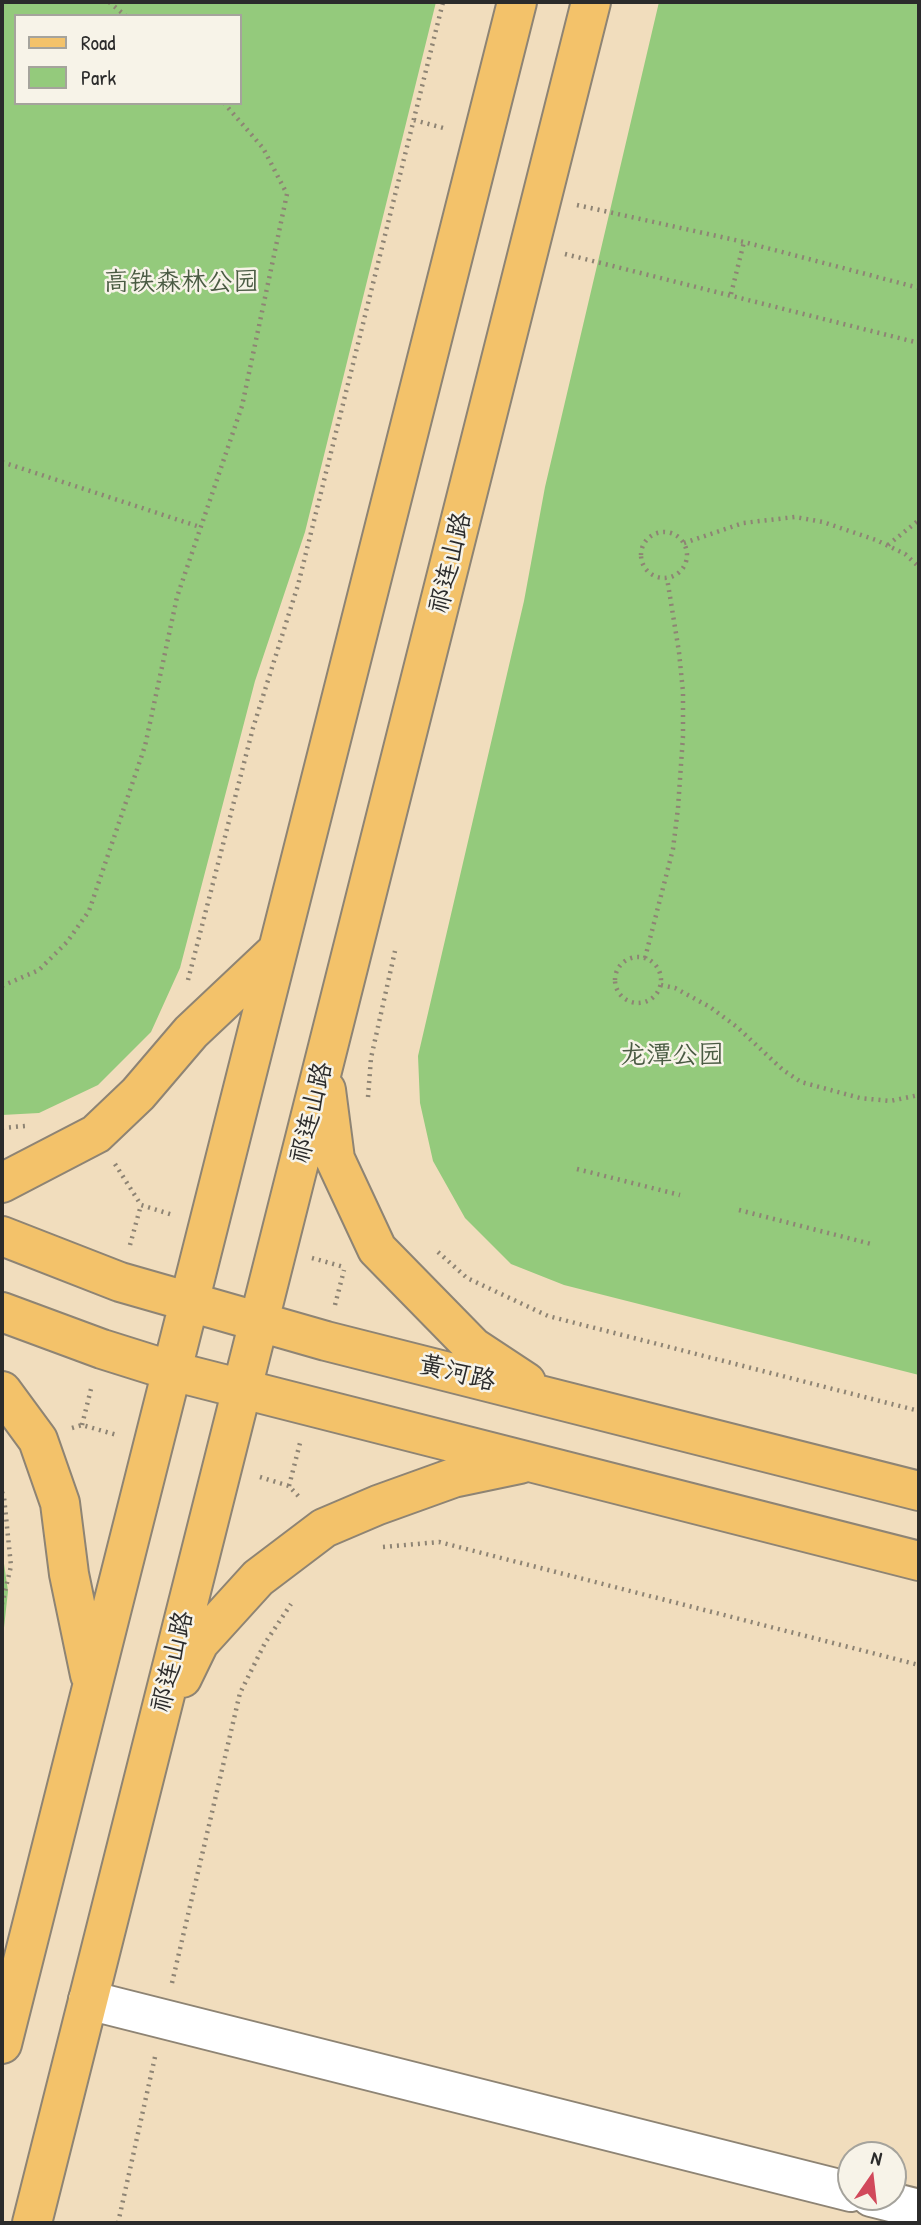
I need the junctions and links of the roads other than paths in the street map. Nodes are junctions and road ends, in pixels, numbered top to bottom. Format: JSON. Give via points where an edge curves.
{"nodes":[{"id":1,"x":517,"y":2,"type":"edge"},
{"id":2,"x":591,"y":2,"type":"edge"},
{"id":3,"x":278,"y":950,"type":"junction"},
{"id":4,"x":346,"y":979,"type":"junction"},
{"id":5,"x":2,"y":1183,"type":"edge"},
{"id":6,"x":2,"y":1236,"type":"edge"},
{"id":7,"x":189,"y":1302,"type":"junction"},
{"id":8,"x":2,"y":1312,"type":"edge"},
{"id":9,"x":259,"y":1323,"type":"junction"},
{"id":10,"x":172,"y":1370,"type":"junction"},
{"id":11,"x":242,"y":1389,"type":"junction"},
{"id":12,"x":2,"y":1391,"type":"edge"},
{"id":13,"x":552,"y":1398,"type":"junction"},
{"id":14,"x":528,"y":1462,"type":"junction"},
{"id":15,"x":919,"y":1491,"type":"edge"},
{"id":16,"x":919,"y":1561,"type":"edge"},
{"id":17,"x":92,"y":1685,"type":"junction"},
{"id":18,"x":156,"y":1733,"type":"junction"},
{"id":19,"x":88,"y":2000,"type":"junction"},
{"id":20,"x":2,"y":2043,"type":"edge"},
{"id":21,"x":837,"y":2188,"type":"edge"},
{"id":22,"x":32,"y":2223,"type":"edge"}],
"edges":[{"from":1,"to":3,"type":"main road"},
{"from":2,"to":4,"type":"main road","name":"祁连山路"},
{"from":3,"to":5,"type":"main road","via":[[191,1032],[96,1134]]},
{"from":3,"to":7,"type":"main road"},
{"from":4,"to":9,"type":"main road","name":"祁连山路"},
{"from":4,"to":13,"type":"main road","via":[[323,1069],[335,1159],[377,1249],[473,1347]]},
{"from":6,"to":7,"type":"main road","name":"黄河路","via":[[120,1282]]},
{"from":7,"to":9,"type":"main road","name":"黄河路"},
{"from":7,"to":10,"type":"main road"},
{"from":8,"to":10,"type":"main road"},
{"from":9,"to":11,"type":"main road","name":"祁连山路"},
{"from":9,"to":13,"type":"main road","name":"黄河路"},
{"from":10,"to":11,"type":"main road"},
{"from":10,"to":17,"type":"main road"},
{"from":11,"to":14,"type":"main road"},
{"from":11,"to":18,"type":"main road","name":"祁连山路"},
{"from":12,"to":17,"type":"main road","via":[[38,1440],[60,1503]]},
{"from":13,"to":15,"type":"main road","name":"黄河路"},
{"from":14,"to":16,"type":"main road"},
{"from":14,"to":18,"type":"main road","via":[[453,1478],[324,1528],[258,1578],[199,1643]]},
{"from":17,"to":20,"type":"main road"},
{"from":18,"to":19,"type":"main road","name":"祁连山路"},
{"from":19,"to":21,"type":"street"},
{"from":19,"to":22,"type":"main road","name":"祁连山路"}]}
